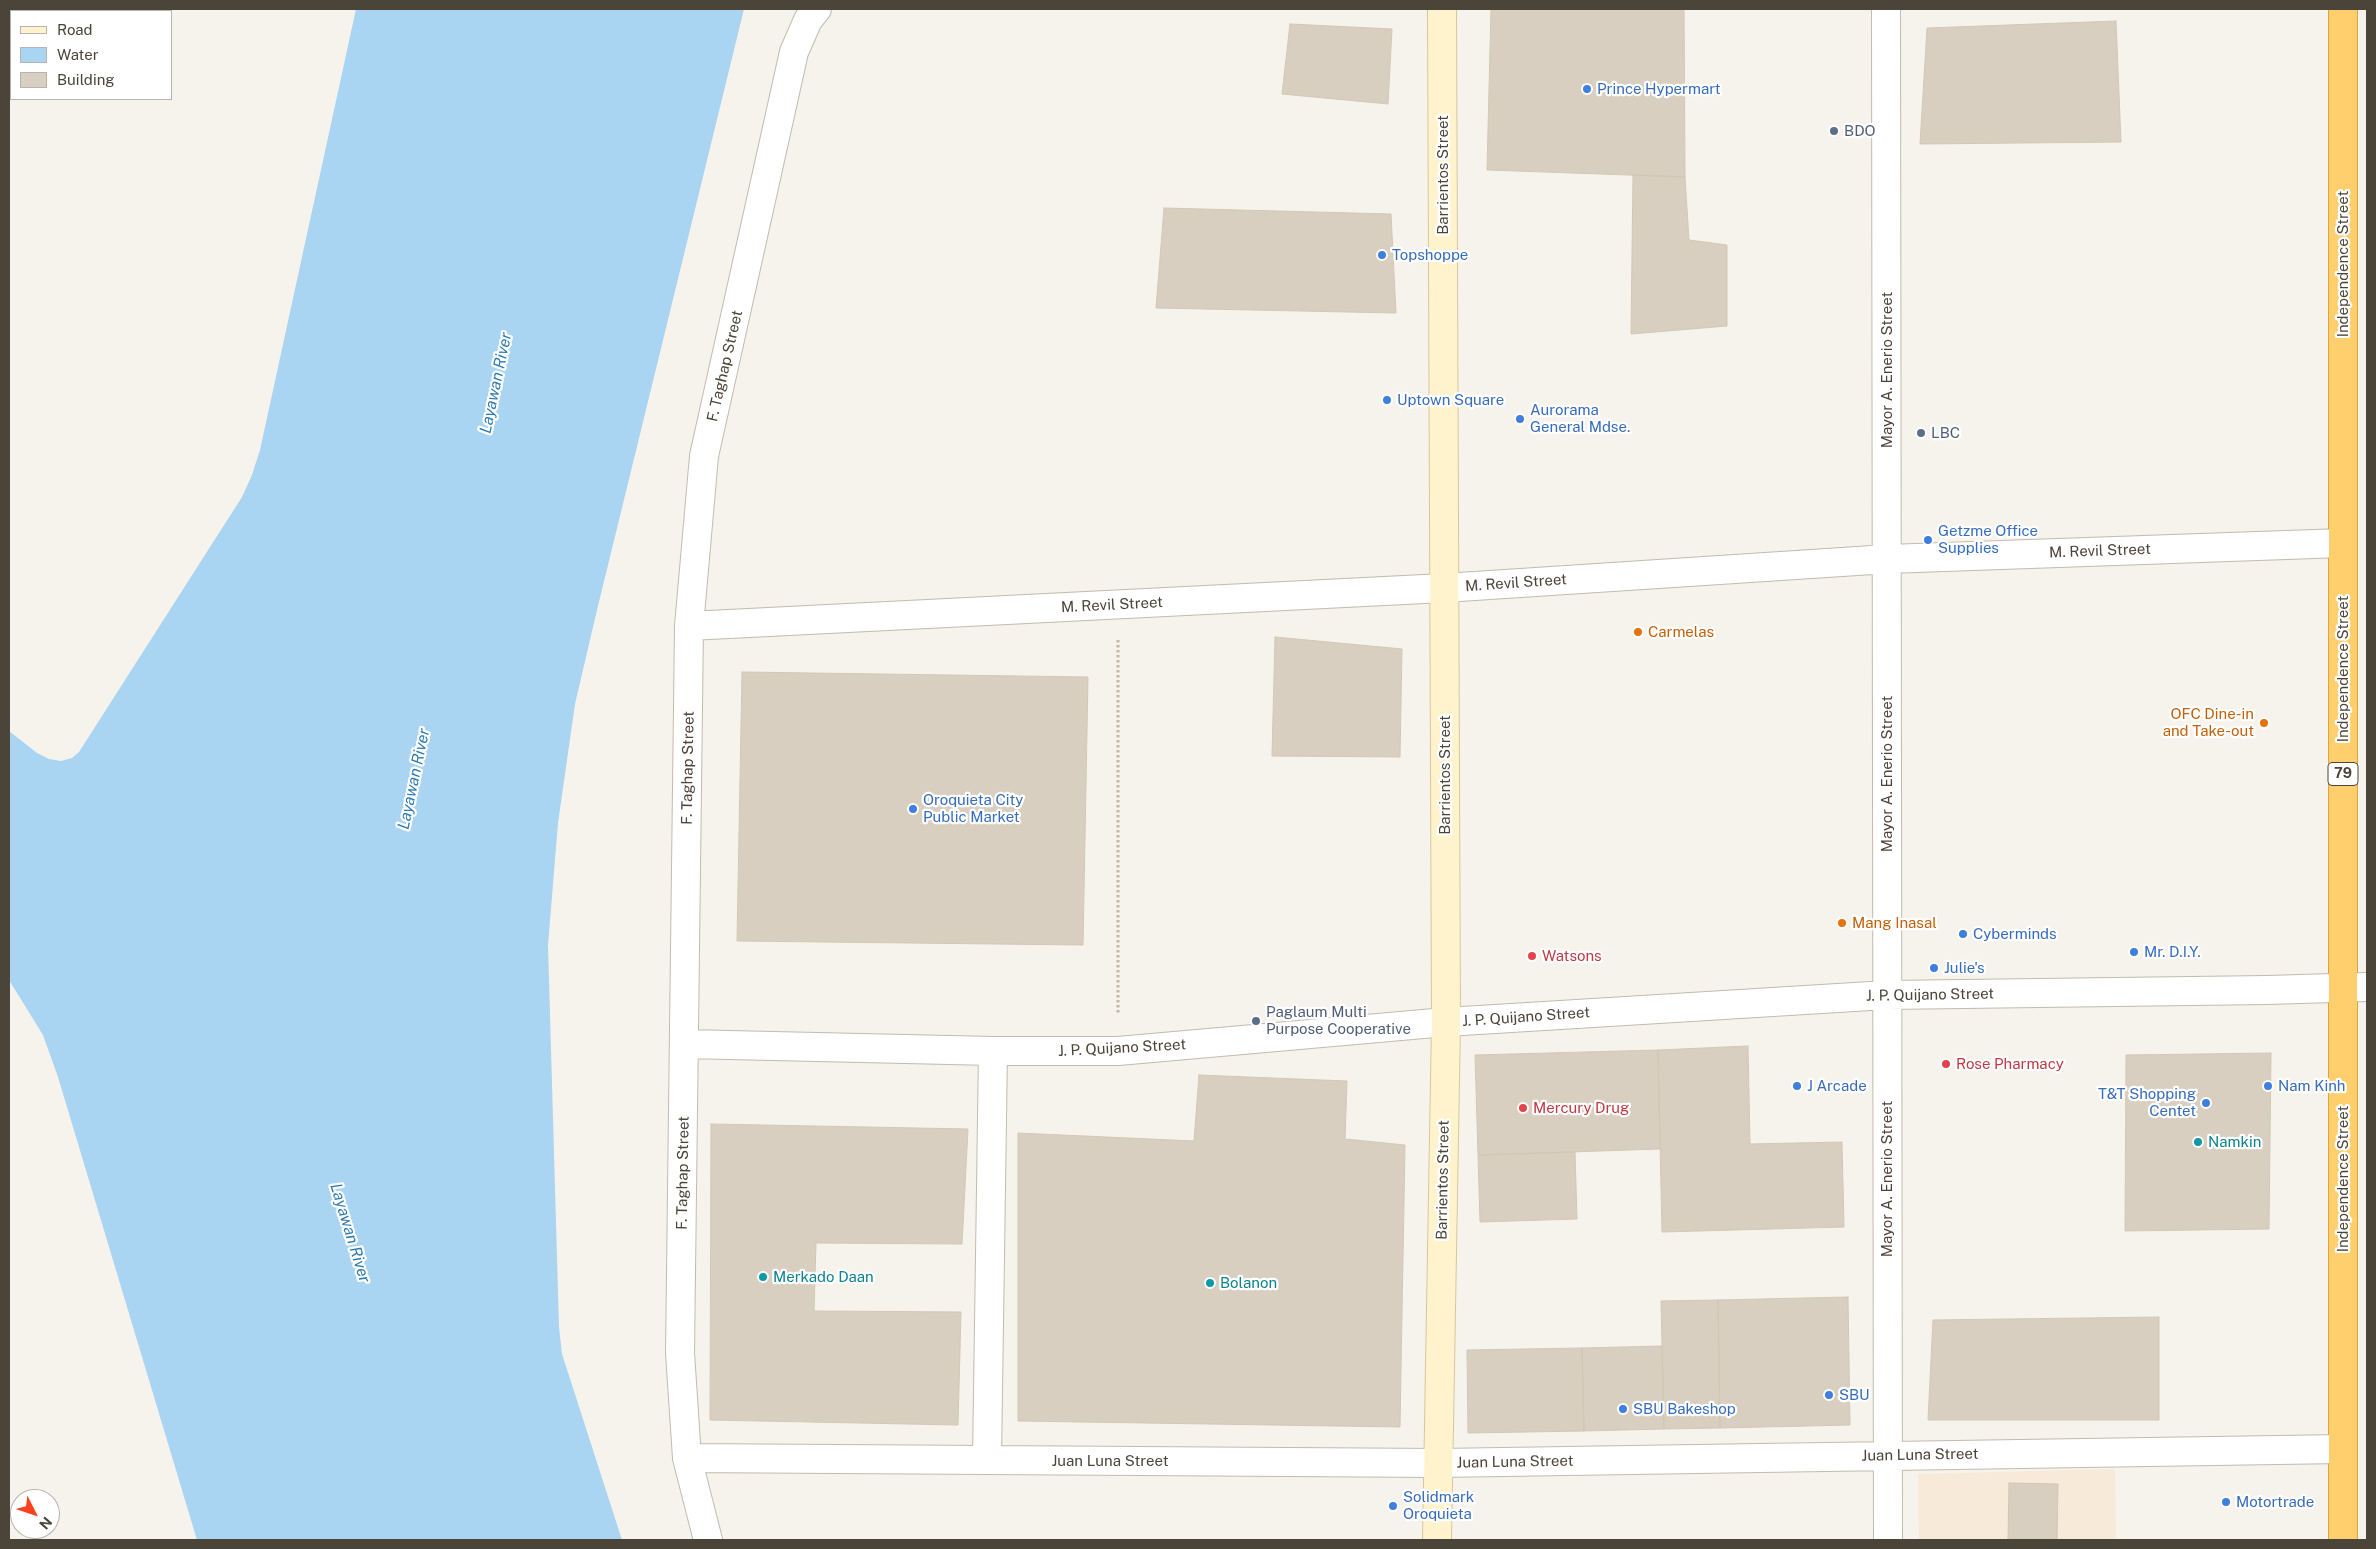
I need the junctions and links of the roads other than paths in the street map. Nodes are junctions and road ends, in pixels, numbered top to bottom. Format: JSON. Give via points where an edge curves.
{"nodes":[{"id":1,"x":817,"y":9,"type":"edge"},
{"id":2,"x":1441,"y":9,"type":"edge"},
{"id":3,"x":1886,"y":9,"type":"edge"},
{"id":4,"x":2343,"y":9,"type":"edge"},
{"id":5,"x":2343,"y":543,"type":"junction"},
{"id":6,"x":1888,"y":559,"type":"junction"},
{"id":7,"x":1444,"y":588,"type":"junction"},
{"id":8,"x":689,"y":626,"type":"junction"},
{"id":9,"x":2355,"y":987,"type":"edge"},
{"id":10,"x":1887,"y":995,"type":"junction"},
{"id":11,"x":1446,"y":1022,"type":"junction"},
{"id":12,"x":685,"y":1044,"type":"junction"},
{"id":13,"x":993,"y":1051,"type":"junction"},
{"id":14,"x":2343,"y":1449,"type":"junction"},
{"id":15,"x":1888,"y":1456,"type":"junction"},
{"id":16,"x":687,"y":1458,"type":"junction"},
{"id":17,"x":987,"y":1460,"type":"junction"},
{"id":18,"x":1438,"y":1463,"type":"junction"},
{"id":19,"x":708,"y":1540,"type":"edge"},
{"id":20,"x":1437,"y":1540,"type":"edge"},
{"id":21,"x":1888,"y":1540,"type":"edge"},
{"id":22,"x":2343,"y":1540,"type":"edge"}],
"edges":[{"from":1,"to":8,"type":"street","name":"F. Taghap Street","via":[[808,20],[794,52],[704,456]]},
{"from":2,"to":7,"type":"street","name":"Barrientos Street"},
{"from":3,"to":6,"type":"street","name":"Mayor A. Enerio Street"},
{"from":4,"to":5,"type":"highway","name":"Independence Street","number":"79"},
{"from":5,"to":6,"type":"street","name":"M. Revil Street"},
{"from":5,"to":9,"type":"highway","name":"Independence Street","number":"79"},
{"from":6,"to":7,"type":"street","name":"M. Revil Street"},
{"from":6,"to":10,"type":"street","name":"Mayor A. Enerio Street"},
{"from":7,"to":8,"type":"street","name":"M. Revil Street"},
{"from":7,"to":11,"type":"street","name":"Barrientos Street"},
{"from":8,"to":12,"type":"street","name":"F. Taghap Street"},
{"from":9,"to":10,"type":"street","name":"J. P. Quijano Street"},
{"from":9,"to":14,"type":"highway","name":"Independence Street","number":"79"},
{"from":10,"to":11,"type":"street","name":"J. P. Quijano Street"},
{"from":10,"to":15,"type":"street","name":"Mayor A. Enerio Street"},
{"from":11,"to":13,"type":"street","name":"J. P. Quijano Street","via":[[1118,1051]]},
{"from":11,"to":18,"type":"street","name":"Barrientos Street"},
{"from":12,"to":13,"type":"street","name":"J. P. Quijano Street"},
{"from":12,"to":16,"type":"street","name":"F. Taghap Street","via":[[680,1354]]},
{"from":13,"to":17,"type":"street"},
{"from":14,"to":15,"type":"street","name":"Juan Luna Street"},
{"from":14,"to":22,"type":"highway","name":"Independence Street","number":"79"},
{"from":15,"to":18,"type":"street","name":"Juan Luna Street"},
{"from":15,"to":21,"type":"street","name":"Mayor A. Enerio Street"},
{"from":16,"to":17,"type":"street","name":"Juan Luna Street"},
{"from":16,"to":19,"type":"street","name":"F. Taghap Street"},
{"from":17,"to":18,"type":"street","name":"Juan Luna Street"},
{"from":18,"to":20,"type":"street","name":"Barrientos Street"}]}
